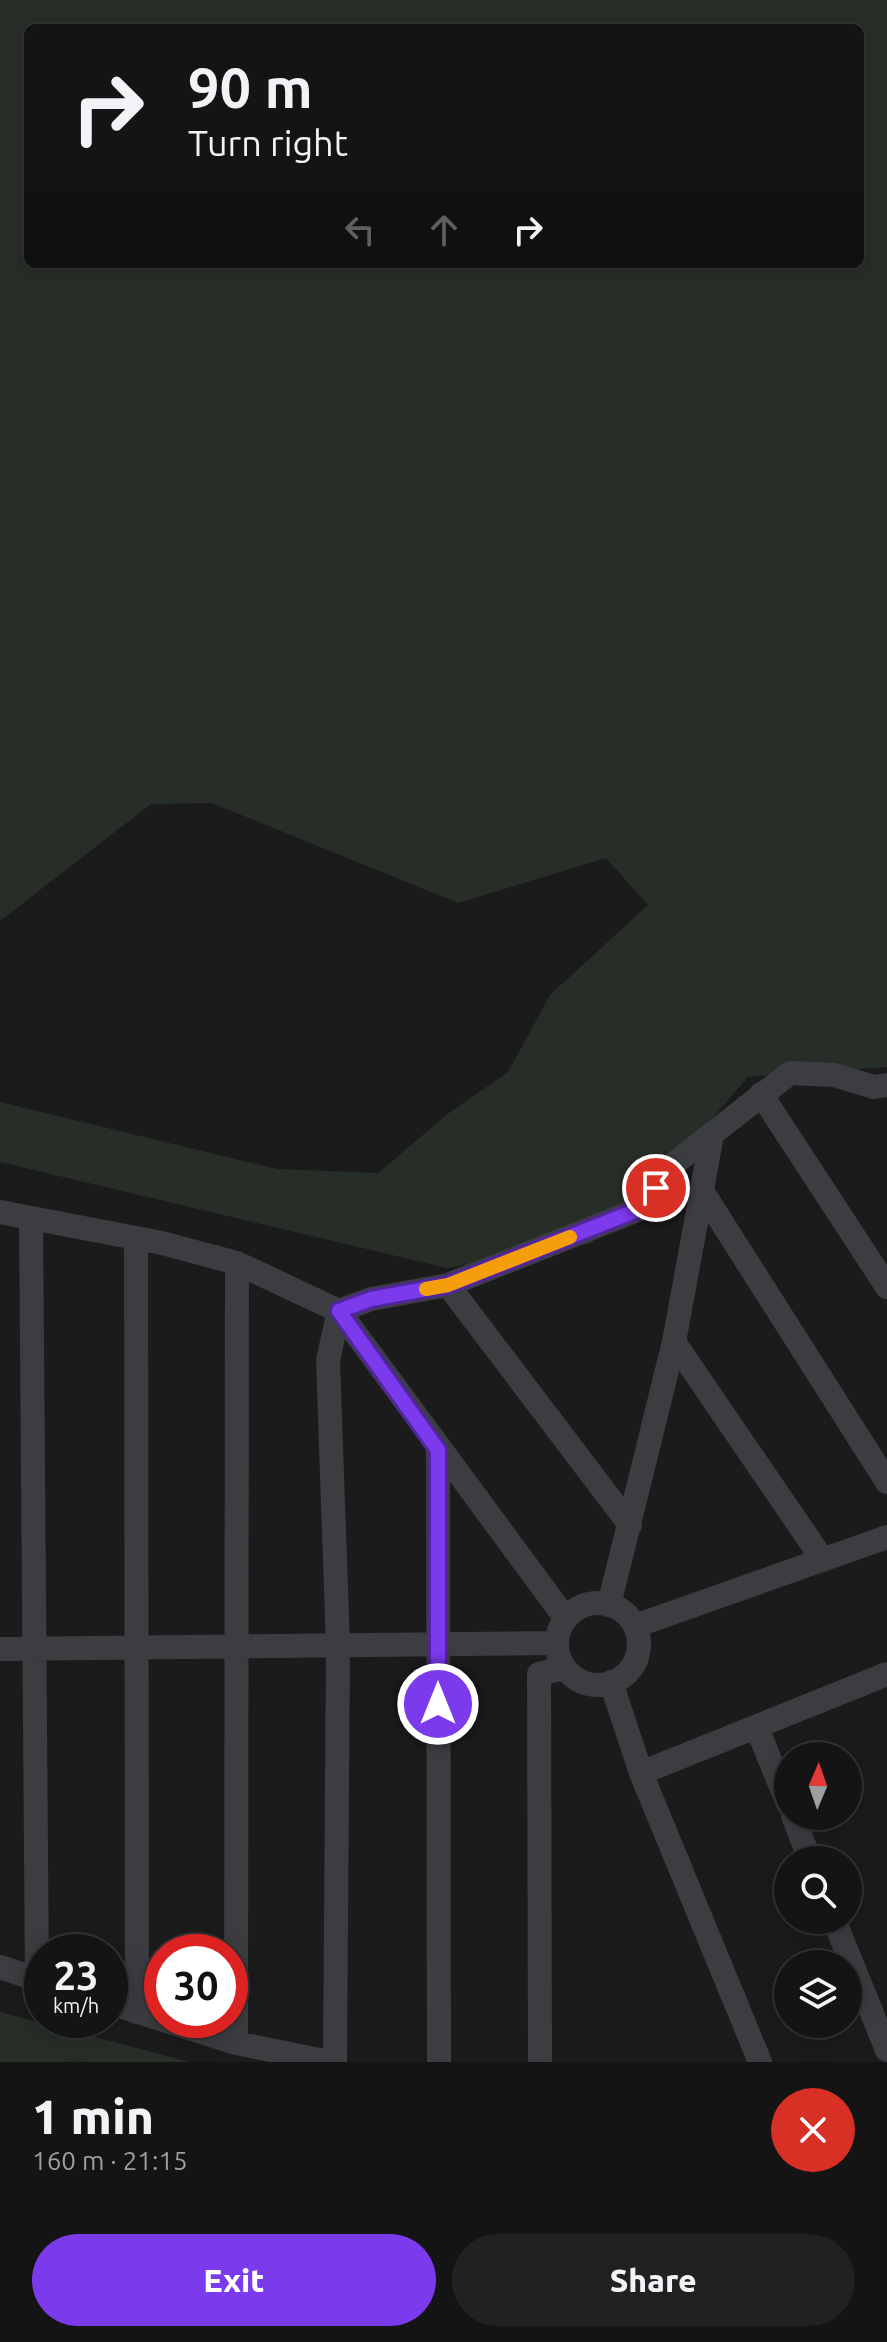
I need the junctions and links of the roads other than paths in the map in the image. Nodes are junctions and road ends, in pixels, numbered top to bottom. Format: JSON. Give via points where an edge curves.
{"nodes":[{"id":1,"x":883,"y":1093,"type":"edge"},
{"id":2,"x":761,"y":1094,"type":"junction"},
{"id":3,"x":712,"y":1135,"type":"junction"},
{"id":4,"x":702,"y":1191,"type":"junction"},
{"id":5,"x":0,"y":1212,"type":"edge"},
{"id":6,"x":31,"y":1218,"type":"junction"},
{"id":7,"x":136,"y":1239,"type":"junction"},
{"id":8,"x":237,"y":1263,"type":"junction"},
{"id":9,"x":448,"y":1285,"type":"junction"},
{"id":10,"x":887,"y":1287,"type":"edge"},
{"id":11,"x":339,"y":1311,"type":"junction"},
{"id":12,"x":674,"y":1342,"type":"junction"},
{"id":13,"x":438,"y":1450,"type":"junction"},
{"id":14,"x":887,"y":1482,"type":"edge"},
{"id":15,"x":630,"y":1525,"type":"junction"},
{"id":16,"x":887,"y":1537,"type":"edge"},
{"id":17,"x":823,"y":1560,"type":"junction"},
{"id":18,"x":609,"y":1605,"type":"junction"},
{"id":19,"x":566,"y":1619,"type":"junction"},
{"id":20,"x":635,"y":1626,"type":"junction"},
{"id":21,"x":557,"y":1643,"type":"junction"},
{"id":22,"x":438,"y":1644,"type":"junction"},
{"id":23,"x":338,"y":1645,"type":"junction"},
{"id":24,"x":238,"y":1646,"type":"junction"},
{"id":25,"x":136,"y":1647,"type":"junction"},
{"id":26,"x":33,"y":1648,"type":"junction"},
{"id":27,"x":0,"y":1649,"type":"edge"},
{"id":28,"x":564,"y":1668,"type":"junction"},
{"id":29,"x":887,"y":1674,"type":"edge"},
{"id":30,"x":611,"y":1682,"type":"junction"},
{"id":31,"x":757,"y":1728,"type":"junction"},
{"id":32,"x":774,"y":1770,"type":"edge"},
{"id":33,"x":641,"y":1773,"type":"junction"},
{"id":34,"x":38,"y":1934,"type":"edge"},
{"id":35,"x":840,"y":1934,"type":"edge"},
{"id":36,"x":0,"y":1967,"type":"edge"},
{"id":37,"x":24,"y":1975,"type":"edge"},
{"id":38,"x":128,"y":2009,"type":"edge"},
{"id":39,"x":137,"y":2012,"type":"junction"},
{"id":40,"x":236,"y":2043,"type":"junction"},
{"id":41,"x":887,"y":2050,"type":"edge"},
{"id":42,"x":329,"y":2062,"type":"edge"},
{"id":43,"x":335,"y":2062,"type":"edge"},
{"id":44,"x":439,"y":2062,"type":"edge"},
{"id":45,"x":540,"y":2062,"type":"edge"},
{"id":46,"x":760,"y":2062,"type":"edge"}],
"edges":[{"from":1,"to":2,"type":"street","via":[[834,1075],[790,1073]]},
{"from":2,"to":3,"type":"street"},
{"from":2,"to":10,"type":"street"},
{"from":3,"to":4,"type":"street"},
{"from":3,"to":9,"type":"street","via":[[671,1166],[640,1209]]},
{"from":4,"to":12,"type":"street"},
{"from":4,"to":14,"type":"street"},
{"from":5,"to":6,"type":"street"},
{"from":6,"to":7,"type":"street"},
{"from":6,"to":26,"type":"street"},
{"from":7,"to":8,"type":"street"},
{"from":7,"to":25,"type":"street"},
{"from":8,"to":11,"type":"street"},
{"from":8,"to":24,"type":"street"},
{"from":9,"to":11,"type":"street","via":[[371,1299]]},
{"from":9,"to":15,"type":"street"},
{"from":11,"to":13,"type":"street"},
{"from":11,"to":23,"type":"street","via":[[328,1360]]},
{"from":12,"to":15,"type":"street"},
{"from":12,"to":17,"type":"street"},
{"from":13,"to":19,"type":"street"},
{"from":13,"to":22,"type":"street"},
{"from":15,"to":18,"type":"street"},
{"from":16,"to":17,"type":"street"},
{"from":17,"to":20,"type":"street"},
{"from":18,"to":19,"type":"street","via":[[587,1605]]},
{"from":18,"to":20,"type":"street"},
{"from":19,"to":21,"type":"street"},
{"from":20,"to":30,"type":"street","via":[[638,1653],[632,1666]]},
{"from":21,"to":22,"type":"street"},
{"from":21,"to":28,"type":"street"},
{"from":22,"to":23,"type":"street"},
{"from":22,"to":44,"type":"street"},
{"from":23,"to":24,"type":"street"},
{"from":23,"to":43,"type":"street"},
{"from":24,"to":25,"type":"street"},
{"from":24,"to":40,"type":"street"},
{"from":25,"to":26,"type":"street"},
{"from":25,"to":39,"type":"street"},
{"from":26,"to":27,"type":"street"},
{"from":26,"to":34,"type":"street"},
{"from":28,"to":30,"type":"street","via":[[585,1683]]},
{"from":28,"to":45,"type":"street","via":[[539,1674]]},
{"from":29,"to":31,"type":"street"},
{"from":30,"to":33,"type":"street"},
{"from":31,"to":32,"type":"street"},
{"from":31,"to":33,"type":"street"},
{"from":33,"to":46,"type":"street"},
{"from":35,"to":41,"type":"street"},
{"from":36,"to":37,"type":"street"},
{"from":38,"to":39,"type":"street"},
{"from":39,"to":40,"type":"street"},
{"from":40,"to":42,"type":"street"}]}
